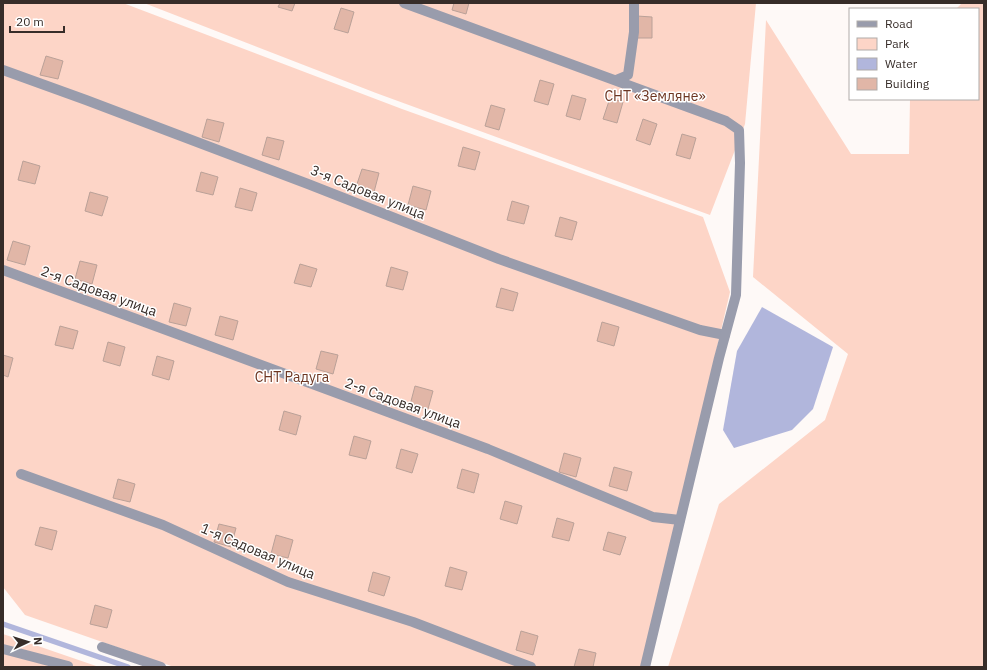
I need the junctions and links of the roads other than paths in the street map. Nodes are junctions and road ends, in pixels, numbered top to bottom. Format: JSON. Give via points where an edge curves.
{"nodes":[{"id":1,"x":404,"y":3,"type":"edge"},
{"id":2,"x":634,"y":3,"type":"edge"},
{"id":3,"x":3,"y":70,"type":"edge"},
{"id":4,"x":616,"y":80,"type":"junction"},
{"id":5,"x":3,"y":270,"type":"edge"},
{"id":6,"x":725,"y":335,"type":"junction"},
{"id":7,"x":21,"y":474,"type":"dead end"},
{"id":8,"x":680,"y":520,"type":"junction"},
{"id":9,"x":102,"y":647,"type":"dead end"},
{"id":10,"x":3,"y":649,"type":"edge"},
{"id":11,"x":68,"y":667,"type":"edge"},
{"id":12,"x":161,"y":667,"type":"edge"},
{"id":13,"x":531,"y":667,"type":"edge"},
{"id":14,"x":645,"y":667,"type":"edge"}],
"edges":[{"from":1,"to":4,"type":"street"},
{"from":2,"to":4,"type":"street","via":[[634,32],[628,75]]},
{"from":3,"to":6,"type":"street","name":"3-я Садовая улица","via":[[308,184],[499,259],[700,330]]},
{"from":4,"to":6,"type":"street","via":[[726,121],[739,130],[736,295]]},
{"from":5,"to":8,"type":"street","name":"2-я Садовая улица","via":[[488,449],[653,517]]},
{"from":6,"to":8,"type":"street"},
{"from":7,"to":13,"type":"street","name":"1-я Садовая улица","via":[[163,525],[288,582],[413,622]]},
{"from":8,"to":14,"type":"street"},
{"from":9,"to":12,"type":"street"},
{"from":10,"to":11,"type":"street"}]}
